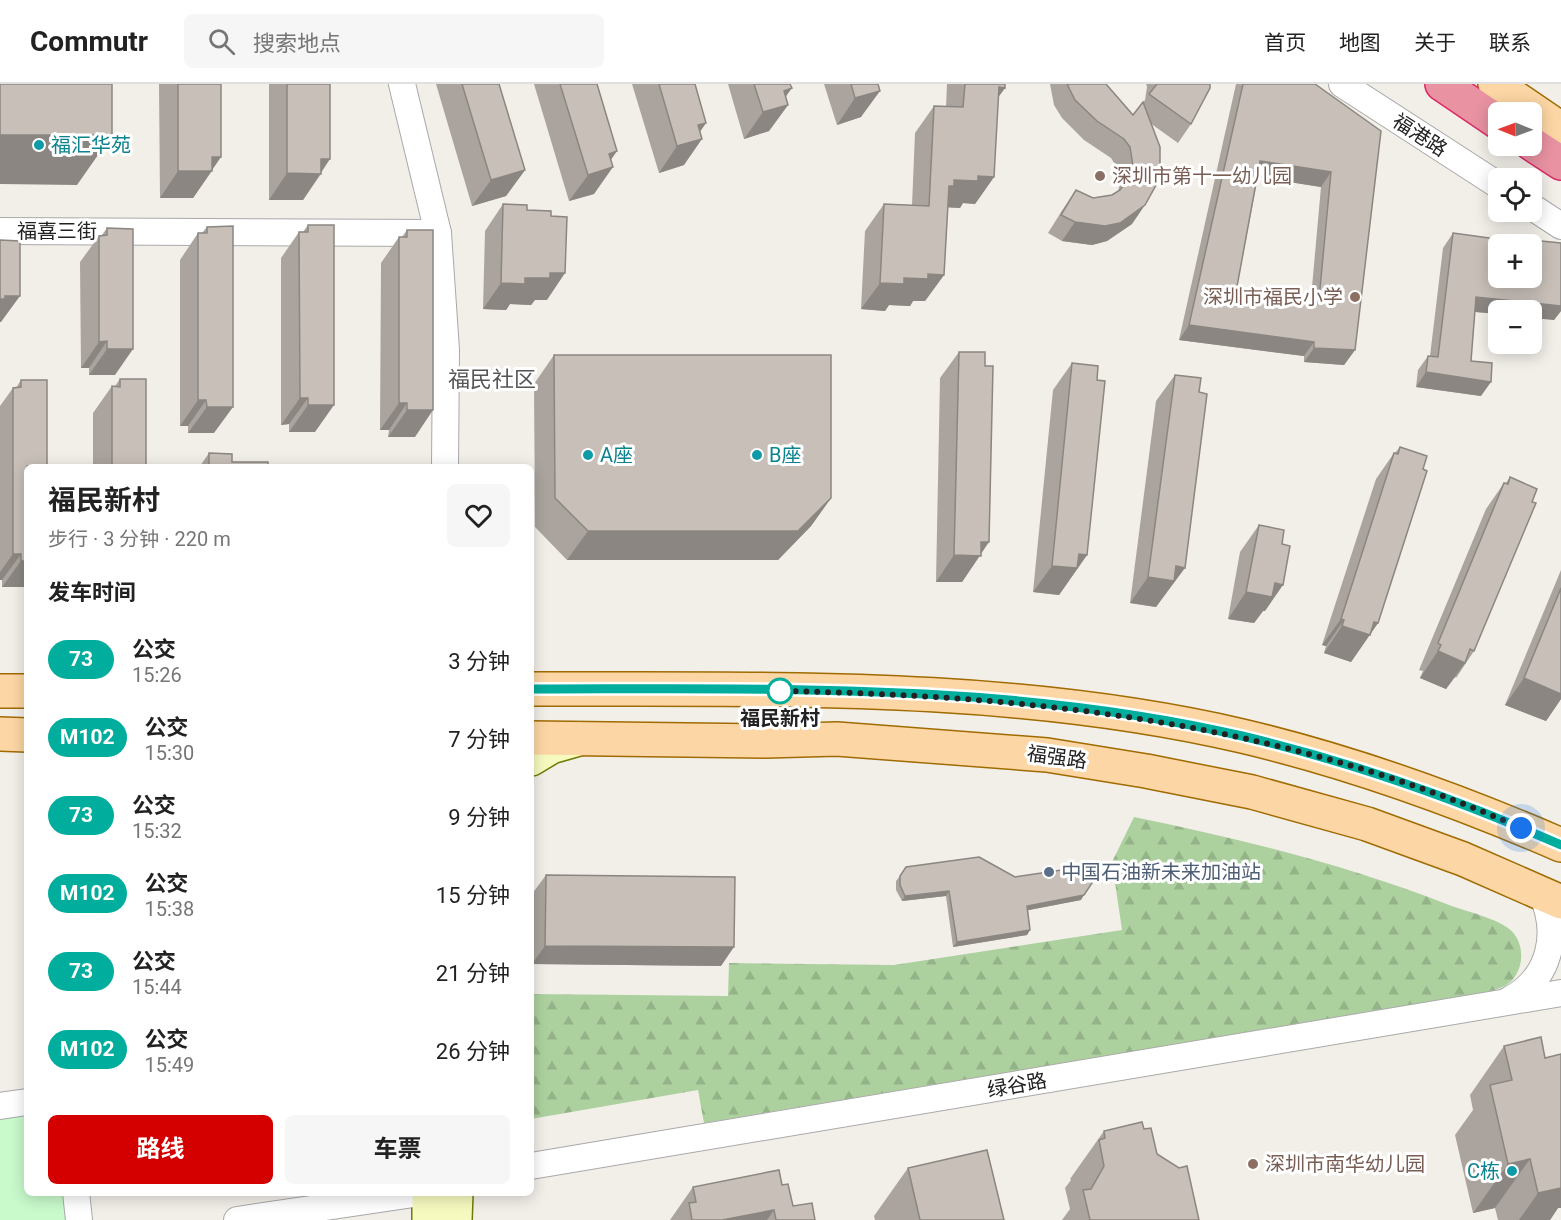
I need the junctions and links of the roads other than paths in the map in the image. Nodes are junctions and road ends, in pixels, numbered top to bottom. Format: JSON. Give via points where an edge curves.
{"nodes":[{"id":1,"x":402,"y":84,"type":"edge"},
{"id":2,"x":1342,"y":84,"type":"edge"},
{"id":3,"x":1442,"y":84,"type":"edge"},
{"id":4,"x":1495,"y":84,"type":"edge"},
{"id":5,"x":1488,"y":115,"type":"edge"},
{"id":6,"x":1561,"y":129,"type":"edge"},
{"id":7,"x":1542,"y":151,"type":"edge"},
{"id":8,"x":1561,"y":163,"type":"edge"},
{"id":9,"x":1488,"y":179,"type":"edge"},
{"id":10,"x":1542,"y":214,"type":"edge"},
{"id":11,"x":1561,"y":226,"type":"edge"},
{"id":12,"x":0,"y":231,"type":"edge"},
{"id":13,"x":438,"y":232,"type":"junction"},
{"id":14,"x":445,"y":464,"type":"edge"},
{"id":15,"x":534,"y":689,"type":"edge"},
{"id":16,"x":0,"y":691,"type":"edge"},
{"id":17,"x":24,"y":691,"type":"edge"},
{"id":18,"x":0,"y":734,"type":"edge"},
{"id":19,"x":24,"y":735,"type":"edge"},
{"id":20,"x":534,"y":738,"type":"edge"},
{"id":21,"x":580,"y":739,"type":"junction"},
{"id":22,"x":534,"y":757,"type":"edge"},
{"id":23,"x":1561,"y":845,"type":"edge"},
{"id":24,"x":1551,"y":897,"type":"edge"},
{"id":25,"x":1561,"y":993,"type":"edge"},
{"id":26,"x":1504,"y":1003,"type":"junction"},
{"id":27,"x":24,"y":1102,"type":"edge"},
{"id":28,"x":0,"y":1106,"type":"edge"},
{"id":29,"x":534,"y":1165,"type":"edge"},
{"id":30,"x":76,"y":1196,"type":"edge"},
{"id":31,"x":401,"y":1196,"type":"edge"},
{"id":32,"x":428,"y":1196,"type":"edge"},
{"id":33,"x":456,"y":1196,"type":"edge"},
{"id":34,"x":79,"y":1220,"type":"edge"},
{"id":35,"x":237,"y":1220,"type":"edge"},
{"id":36,"x":429,"y":1220,"type":"edge"},
{"id":37,"x":455,"y":1220,"type":"edge"}],
"edges":[{"from":1,"to":13,"type":"street"},
{"from":2,"to":9,"type":"street","name":"福港路"},
{"from":3,"to":5,"type":"highway"},
{"from":4,"to":6,"type":"main road"},
{"from":7,"to":8,"type":"highway"},
{"from":10,"to":11,"type":"street"},
{"from":12,"to":13,"type":"street","name":"福喜三街"},
{"from":13,"to":14,"type":"street","via":[[446,350]]},
{"from":15,"to":23,"type":"main road","via":[[910,694],[1114,713],[1240,736],[1325,757],[1481,810]]},
{"from":16,"to":17,"type":"main road"},
{"from":18,"to":19,"type":"main road"},
{"from":20,"to":21,"type":"main road","name":"福强路"},
{"from":21,"to":22,"type":"main road","via":[[551,747]]},
{"from":21,"to":24,"type":"main road","name":"福强路","via":[[837,739],[1024,753],[1146,771],[1252,792],[1367,824]]},
{"from":24,"to":26,"type":"street","name":"绿谷路","via":[[1548,956],[1534,981]]},
{"from":25,"to":26,"type":"street","name":"绿谷路"},
{"from":26,"to":29,"type":"street","name":"绿谷路"},
{"from":27,"to":28,"type":"street"},
{"from":30,"to":34,"type":"street"},
{"from":31,"to":35,"type":"street"},
{"from":32,"to":36,"type":"main road"},
{"from":33,"to":37,"type":"main road"}]}
